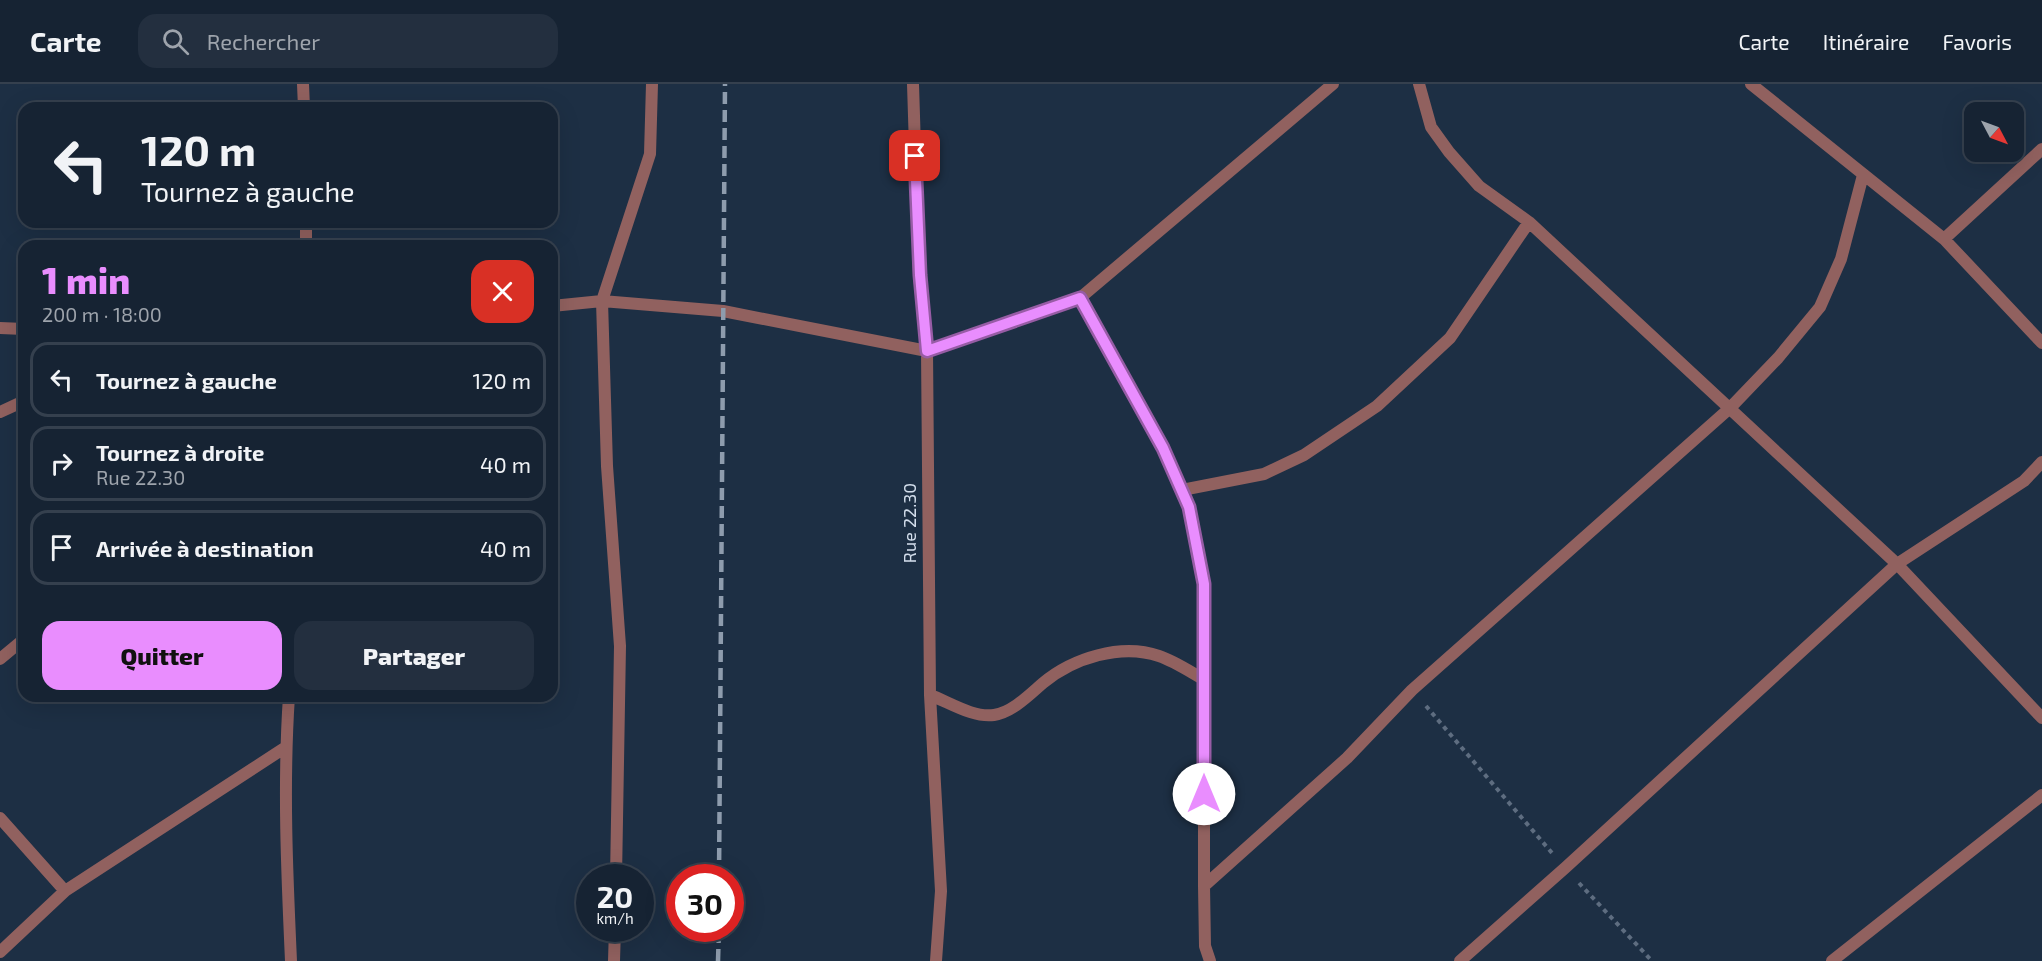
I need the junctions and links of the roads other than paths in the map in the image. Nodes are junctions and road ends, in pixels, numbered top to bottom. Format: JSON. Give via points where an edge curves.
{"nodes":[{"id":1,"x":303,"y":84,"type":"edge"},
{"id":2,"x":652,"y":84,"type":"edge"},
{"id":3,"x":913,"y":84,"type":"edge"},
{"id":4,"x":1333,"y":84,"type":"edge"},
{"id":5,"x":1419,"y":84,"type":"edge"},
{"id":6,"x":1751,"y":84,"type":"edge"},
{"id":7,"x":304,"y":102,"type":"edge"},
{"id":8,"x":2042,"y":149,"type":"edge"},
{"id":9,"x":1863,"y":175,"type":"junction"},
{"id":10,"x":1529,"y":222,"type":"junction"},
{"id":11,"x":1944,"y":239,"type":"junction"},
{"id":12,"x":1080,"y":298,"type":"junction"},
{"id":13,"x":602,"y":300,"type":"junction"},
{"id":14,"x":558,"y":305,"type":"edge"},
{"id":15,"x":0,"y":328,"type":"edge"},
{"id":16,"x":18,"y":329,"type":"edge"},
{"id":17,"x":2042,"y":343,"type":"edge"},
{"id":18,"x":927,"y":351,"type":"junction"},
{"id":19,"x":18,"y":404,"type":"edge"},
{"id":20,"x":1730,"y":408,"type":"junction"},
{"id":21,"x":0,"y":412,"type":"edge"},
{"id":22,"x":2042,"y":462,"type":"edge"},
{"id":23,"x":1182,"y":490,"type":"junction"},
{"id":24,"x":1897,"y":564,"type":"junction"},
{"id":25,"x":18,"y":644,"type":"edge"},
{"id":26,"x":0,"y":659,"type":"edge"},
{"id":27,"x":1203,"y":680,"type":"junction"},
{"id":28,"x":930,"y":695,"type":"junction"},
{"id":29,"x":289,"y":702,"type":"edge"},
{"id":30,"x":2042,"y":718,"type":"edge"},
{"id":31,"x":286,"y":747,"type":"junction"},
{"id":32,"x":2042,"y":795,"type":"edge"},
{"id":33,"x":0,"y":818,"type":"edge"},
{"id":34,"x":616,"y":864,"type":"edge"},
{"id":35,"x":1204,"y":886,"type":"junction"},
{"id":36,"x":65,"y":891,"type":"junction"},
{"id":37,"x":615,"y":942,"type":"edge"},
{"id":38,"x":0,"y":952,"type":"edge"},
{"id":39,"x":291,"y":961,"type":"edge"},
{"id":40,"x":614,"y":961,"type":"edge"},
{"id":41,"x":936,"y":961,"type":"edge"},
{"id":42,"x":1210,"y":961,"type":"edge"},
{"id":43,"x":1460,"y":961,"type":"edge"},
{"id":44,"x":1832,"y":961,"type":"edge"}],
"edges":[{"from":1,"to":7,"type":"street"},
{"from":2,"to":13,"type":"street","via":[[650,154]]},
{"from":3,"to":18,"type":"street","name":"Rue 22.30","via":[[920,275]]},
{"from":4,"to":12,"type":"street"},
{"from":5,"to":10,"type":"street","via":[[1431,127],[1449,152],[1479,186]]},
{"from":6,"to":9,"type":"street"},
{"from":8,"to":11,"type":"street"},
{"from":9,"to":11,"type":"street"},
{"from":9,"to":20,"type":"street","via":[[1841,259],[1821,307]]},
{"from":10,"to":20,"type":"street"},
{"from":10,"to":23,"type":"street","via":[[1450,338],[1377,406],[1304,455],[1264,474]]},
{"from":11,"to":17,"type":"street"},
{"from":12,"to":18,"type":"street"},
{"from":12,"to":23,"type":"street"},
{"from":13,"to":14,"type":"street"},
{"from":13,"to":18,"type":"street","via":[[723,311]]},
{"from":13,"to":34,"type":"street","via":[[620,646]]},
{"from":15,"to":16,"type":"street"},
{"from":18,"to":28,"type":"street","name":"Rue 22.30"},
{"from":19,"to":21,"type":"street"},
{"from":20,"to":24,"type":"street"},
{"from":20,"to":35,"type":"street","via":[[1412,690],[1347,758]]},
{"from":22,"to":24,"type":"street","via":[[2024,480]]},
{"from":23,"to":27,"type":"street","via":[[1204,584]]},
{"from":24,"to":30,"type":"street"},
{"from":24,"to":43,"type":"street"},
{"from":25,"to":26,"type":"street"},
{"from":27,"to":28,"type":"street","via":[[1158,656],[1128,650],[1096,655],[1053,675],[1017,704],[996,715],[979,715]]},
{"from":27,"to":35,"type":"street"},
{"from":28,"to":41,"type":"street","name":"Rue 22.30","via":[[941,891]]},
{"from":29,"to":31,"type":"street"},
{"from":31,"to":36,"type":"street"},
{"from":31,"to":39,"type":"street"},
{"from":32,"to":44,"type":"street"},
{"from":33,"to":36,"type":"street"},
{"from":35,"to":42,"type":"street","via":[[1205,946]]},
{"from":36,"to":38,"type":"street"},
{"from":37,"to":40,"type":"street"}]}
